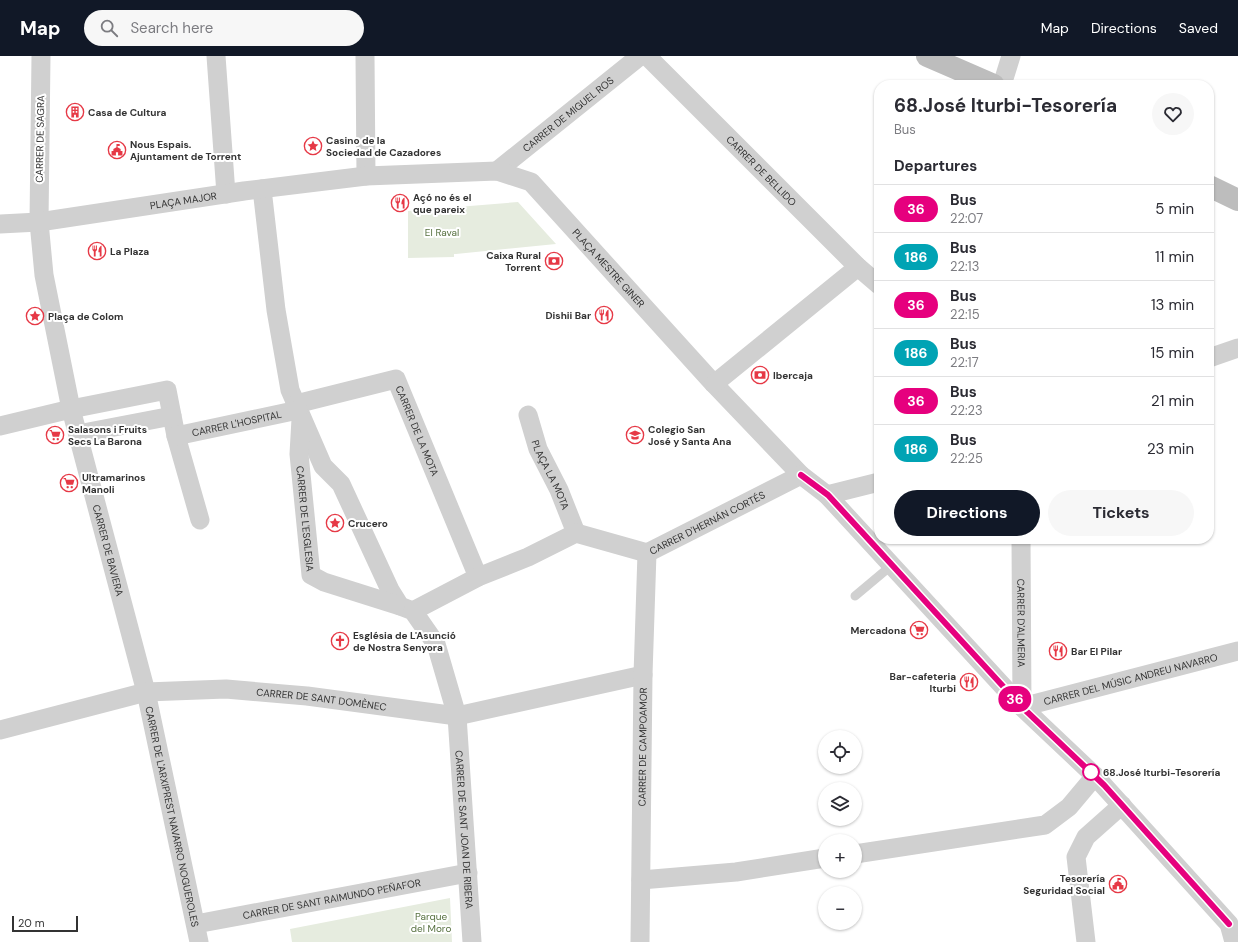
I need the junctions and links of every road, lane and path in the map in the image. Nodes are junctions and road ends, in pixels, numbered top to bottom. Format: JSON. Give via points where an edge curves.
{"nodes":[{"id":1,"x":41,"y":56,"type":"edge"},
{"id":2,"x":216,"y":56,"type":"edge"},
{"id":3,"x":364,"y":56,"type":"edge"},
{"id":4,"x":640,"y":56,"type":"edge"},
{"id":5,"x":647,"y":56,"type":"edge"},
{"id":6,"x":927,"y":56,"type":"edge"},
{"id":7,"x":1011,"y":56,"type":"edge"},
{"id":8,"x":982,"y":80,"type":"edge"},
{"id":9,"x":1004,"y":80,"type":"edge"},
{"id":10,"x":496,"y":172,"type":"junction"},
{"id":11,"x":366,"y":176,"type":"junction"},
{"id":12,"x":1214,"y":188,"type":"edge"},
{"id":13,"x":262,"y":189,"type":"junction"},
{"id":14,"x":226,"y":194,"type":"junction"},
{"id":15,"x":1238,"y":200,"type":"edge"},
{"id":16,"x":39,"y":222,"type":"junction"},
{"id":17,"x":0,"y":224,"type":"edge"},
{"id":18,"x":858,"y":267,"type":"junction"},
{"id":19,"x":874,"y":280,"type":"edge"},
{"id":20,"x":1238,"y":348,"type":"edge"},
{"id":21,"x":1214,"y":356,"type":"edge"},
{"id":22,"x":714,"y":384,"type":"junction"},
{"id":23,"x":71,"y":409,"type":"junction"},
{"id":24,"x":299,"y":410,"type":"junction"},
{"id":25,"x":528,"y":415,"type":"dead end"},
{"id":26,"x":172,"y":416,"type":"junction"},
{"id":27,"x":0,"y":426,"type":"edge"},
{"id":28,"x":78,"y":434,"type":"junction"},
{"id":29,"x":176,"y":436,"type":"junction"},
{"id":30,"x":801,"y":475,"type":"junction"},
{"id":31,"x":874,"y":483,"type":"edge"},
{"id":32,"x":828,"y":495,"type":"junction"},
{"id":33,"x":200,"y":520,"type":"dead end"},
{"id":34,"x":576,"y":533,"type":"junction"},
{"id":35,"x":1021,"y":544,"type":"edge"},
{"id":36,"x":647,"y":553,"type":"junction"},
{"id":37,"x":892,"y":565,"type":"junction"},
{"id":38,"x":478,"y":577,"type":"junction"},
{"id":39,"x":855,"y":596,"type":"dead end"},
{"id":40,"x":406,"y":608,"type":"junction"},
{"id":41,"x":1238,"y":651,"type":"edge"},
{"id":42,"x":643,"y":675,"type":"junction"},
{"id":43,"x":146,"y":692,"type":"junction"},
{"id":44,"x":1022,"y":707,"type":"junction"},
{"id":45,"x":457,"y":716,"type":"junction"},
{"id":46,"x":0,"y":730,"type":"edge"},
{"id":47,"x":1095,"y":776,"type":"junction"},
{"id":48,"x":1122,"y":805,"type":"junction"},
{"id":49,"x":862,"y":853,"type":"edge"},
{"id":50,"x":818,"y":859,"type":"edge"},
{"id":51,"x":468,"y":873,"type":"junction"},
{"id":52,"x":641,"y":880,"type":"junction"},
{"id":53,"x":1234,"y":928,"type":"edge"},
{"id":54,"x":198,"y":933,"type":"edge"},
{"id":55,"x":472,"y":942,"type":"edge"},
{"id":56,"x":640,"y":942,"type":"edge"},
{"id":57,"x":1086,"y":942,"type":"edge"}],
"edges":[{"from":1,"to":16,"type":"street","name":"CARRER DE SAGRA"},
{"from":2,"to":14,"type":"street"},
{"from":3,"to":11,"type":"street"},
{"from":4,"to":10,"type":"street","name":"CARRER DE MIGUEL ROS"},
{"from":5,"to":18,"type":"street","name":"CARRER DE BELLIDO"},
{"from":6,"to":8,"type":"street"},
{"from":7,"to":9,"type":"street"},
{"from":10,"to":11,"type":"street","name":"PLAÇA MESTRE GINER"},
{"from":10,"to":22,"type":"street","name":"PLAÇA MESTRE GINER","via":[[531,182]]},
{"from":11,"to":13,"type":"street","name":"PLAÇA MAJOR"},
{"from":12,"to":15,"type":"street"},
{"from":13,"to":14,"type":"street","name":"PLAÇA MAJOR"},
{"from":13,"to":24,"type":"street","name":"CARRER DE L'ESGLESIA","via":[[285,368],[290,390]]},
{"from":14,"to":16,"type":"street","name":"PLAÇA MAJOR"},
{"from":16,"to":17,"type":"street","name":"PLAÇA MAJOR"},
{"from":16,"to":23,"type":"street","via":[[44,275]]},
{"from":18,"to":19,"type":"street","name":"CARRER DE BELLIDO"},
{"from":18,"to":22,"type":"street"},
{"from":20,"to":21,"type":"street"},
{"from":22,"to":30,"type":"street","name":"PLAÇA MESTRE GINER"},
{"from":23,"to":26,"type":"street","via":[[167,390]]},
{"from":23,"to":27,"type":"street"},
{"from":23,"to":28,"type":"street","name":"CARRER DE BAVIERA"},
{"from":24,"to":29,"type":"street","name":"CARRER L'HOSPITAL"},
{"from":24,"to":38,"type":"street","name":"CARRER DE LA MOTA","via":[[396,379]]},
{"from":24,"to":40,"type":"street","name":"CARRER DE L'ESGLESIA","via":[[323,466],[341,484],[390,590]]},
{"from":24,"to":40,"type":"street","name":"CARRER DE L'ESGLESIA","via":[[299,454],[311,575],[324,582]]},
{"from":25,"to":34,"type":"street","name":"PLAÇA LA MOTA","via":[[538,449]]},
{"from":26,"to":28,"type":"street"},
{"from":26,"to":29,"type":"street"},
{"from":28,"to":43,"type":"street","name":"CARRER DE BAVIERA"},
{"from":29,"to":33,"type":"street"},
{"from":30,"to":32,"type":"street","name":"PLAÇA MESTRE GINER"},
{"from":30,"to":36,"type":"street","name":"CARRER D'HERNÁN CORTÉS"},
{"from":31,"to":32,"type":"street"},
{"from":32,"to":37,"type":"street","name":"PLAÇA MESTRE GINER"},
{"from":34,"to":36,"type":"street","name":"CARRER D'HERNÁN CORTÉS"},
{"from":34,"to":38,"type":"street","via":[[528,557]]},
{"from":35,"to":44,"type":"street","name":"CARRER D'ALMERIA"},
{"from":36,"to":42,"type":"street","name":"CARRER DE CAMPOAMOR"},
{"from":37,"to":39,"type":"lane"},
{"from":37,"to":44,"type":"street","name":"PLAÇA MESTRE GINER"},
{"from":38,"to":40,"type":"street"},
{"from":40,"to":45,"type":"street","name":"CARRER DE L'ESGLESIA","via":[[436,644]]},
{"from":41,"to":44,"type":"street","name":"CARRER DEL MÚSIC ANDREU NAVARRO"},
{"from":42,"to":45,"type":"street","name":"CARRER DE SANT DOMÈNEC"},
{"from":42,"to":52,"type":"street","name":"CARRER DE CAMPOAMOR"},
{"from":43,"to":45,"type":"street","name":"CARRER DE SANT DOMÈNEC","via":[[226,689],[307,696]]},
{"from":43,"to":46,"type":"street","name":"CARRER DE SANT DOMÈNEC"},
{"from":43,"to":54,"type":"street","name":"CARRER DE L'ARXIPREST NAVARRO NOGUEROLES"},
{"from":44,"to":47,"type":"street","name":"PLAÇA MESTRE GINER"},
{"from":45,"to":51,"type":"street","name":"CARRER DE SANT JOAN DE RIBERA"},
{"from":47,"to":48,"type":"street","name":"PLAÇA MESTRE GINER"},
{"from":47,"to":49,"type":"street","via":[[1069,807],[1045,824]]},
{"from":48,"to":53,"type":"street","name":"PLAÇA MESTRE GINER"},
{"from":48,"to":57,"type":"street","via":[[1086,837],[1076,857]]},
{"from":50,"to":52,"type":"street","via":[[736,872]]},
{"from":51,"to":54,"type":"street","name":"CARRER DE SANT RAIMUNDO PEÑAFOR"},
{"from":51,"to":55,"type":"street","name":"CARRER DE SANT JOAN DE RIBERA"},
{"from":52,"to":56,"type":"street","name":"CARRER DE CAMPOAMOR"}]}
